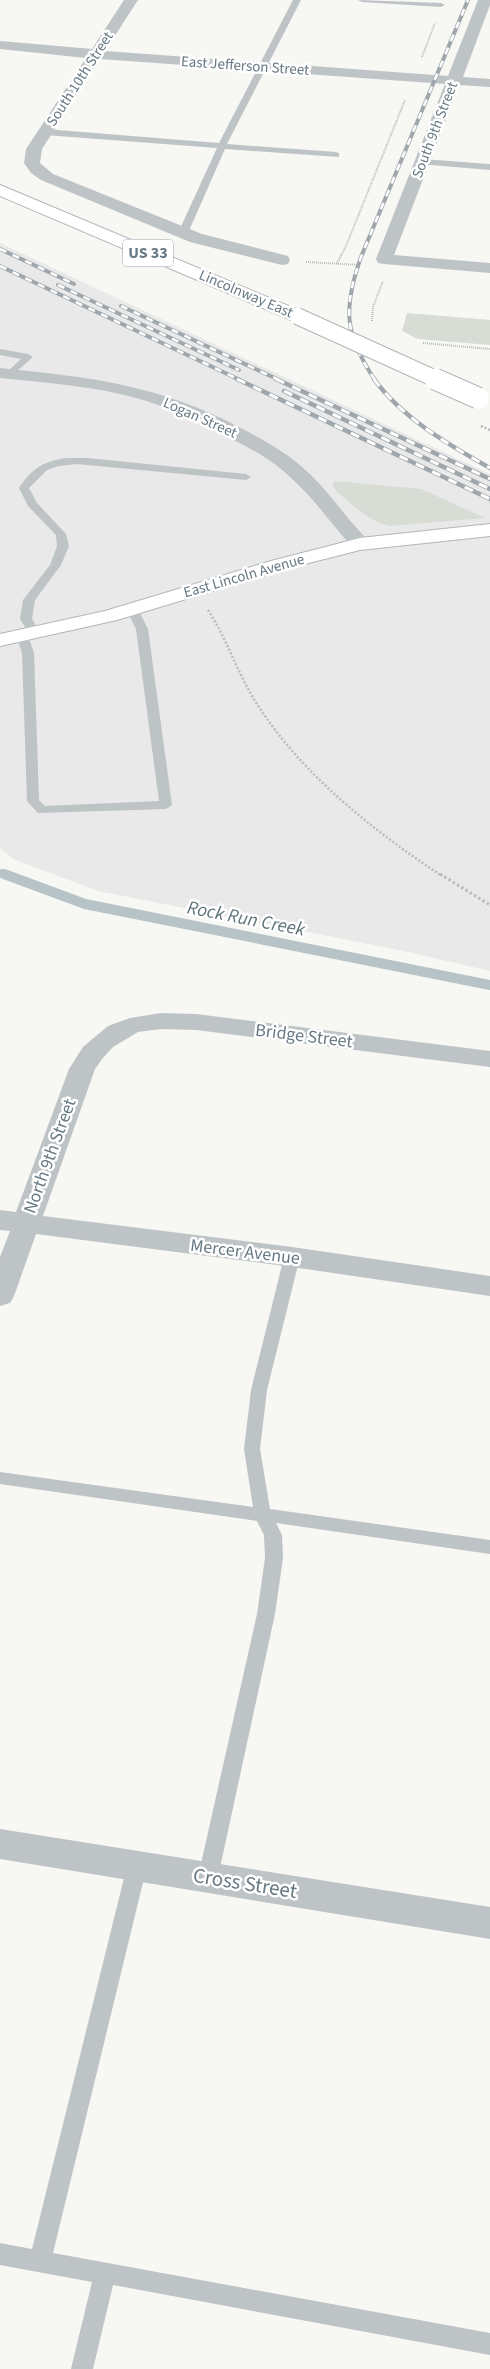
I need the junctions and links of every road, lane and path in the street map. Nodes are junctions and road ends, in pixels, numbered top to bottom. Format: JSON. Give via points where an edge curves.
{"nodes":[{"id":1,"x":131,"y":0,"type":"edge"},
{"id":2,"x":297,"y":0,"type":"edge"},
{"id":3,"x":362,"y":0,"type":"edge"},
{"id":4,"x":441,"y":5,"type":"joint"},
{"id":5,"x":486,"y":6,"type":"edge"},
{"id":6,"x":0,"y":44,"type":"edge"},
{"id":7,"x":97,"y":53,"type":"junction"},
{"id":8,"x":263,"y":67,"type":"junction"},
{"id":9,"x":414,"y":78,"type":"junction"},
{"id":10,"x":453,"y":81,"type":"junction"},
{"id":11,"x":490,"y":83,"type":"edge"},
{"id":12,"x":45,"y":132,"type":"junction"},
{"id":13,"x":222,"y":146,"type":"junction"},
{"id":14,"x":336,"y":155,"type":"dead end"},
{"id":15,"x":422,"y":162,"type":"junction"},
{"id":16,"x":490,"y":167,"type":"edge"},
{"id":17,"x":0,"y":190,"type":"edge"},
{"id":18,"x":183,"y":233,"type":"junction"},
{"id":19,"x":282,"y":260,"type":"dead end"},
{"id":20,"x":337,"y":263,"type":"dead end"},
{"id":21,"x":490,"y":268,"type":"edge"},
{"id":22,"x":420,"y":343,"type":"dead end"},
{"id":23,"x":490,"y":349,"type":"edge"},
{"id":24,"x":0,"y":352,"type":"edge"},
{"id":25,"x":5,"y":374,"type":"edge"},
{"id":26,"x":484,"y":400,"type":"edge"},
{"id":27,"x":246,"y":477,"type":"dead end"},
{"id":28,"x":490,"y":530,"type":"edge"},
{"id":29,"x":360,"y":544,"type":"junction"},
{"id":30,"x":132,"y":609,"type":"junction"},
{"id":31,"x":210,"y":611,"type":"dead end"},
{"id":32,"x":28,"y":634,"type":"junction"},
{"id":33,"x":0,"y":640,"type":"edge"},
{"id":34,"x":490,"y":905,"type":"edge"},
{"id":35,"x":120,"y":1030,"type":"joint"},
{"id":36,"x":490,"y":1059,"type":"edge"},
{"id":37,"x":13,"y":1221,"type":"edge"},
{"id":38,"x":292,"y":1258,"type":"junction"},
{"id":39,"x":490,"y":1286,"type":"edge"},
{"id":40,"x":0,"y":1296,"type":"edge"},
{"id":41,"x":0,"y":1478,"type":"edge"},
{"id":42,"x":263,"y":1514,"type":"junction"},
{"id":43,"x":490,"y":1547,"type":"edge"},
{"id":44,"x":0,"y":1844,"type":"edge"},
{"id":45,"x":137,"y":1866,"type":"junction"},
{"id":46,"x":208,"y":1877,"type":"junction"},
{"id":47,"x":490,"y":1923,"type":"edge"},
{"id":48,"x":0,"y":2254,"type":"edge"},
{"id":49,"x":40,"y":2260,"type":"junction"},
{"id":50,"x":105,"y":2272,"type":"junction"},
{"id":51,"x":490,"y":2344,"type":"edge"},
{"id":52,"x":82,"y":2369,"type":"edge"}],
"edges":[{"from":1,"to":7,"type":"street","name":"South 10th Street"},
{"from":2,"to":8,"type":"lane"},
{"from":3,"to":4,"type":"lane"},
{"from":4,"to":9,"type":"path"},
{"from":5,"to":10,"type":"street","name":"South 9th Street"},
{"from":6,"to":7,"type":"street","name":"East Jefferson Street"},
{"from":7,"to":8,"type":"street","name":"East Jefferson Street"},
{"from":7,"to":12,"type":"street","name":"South 10th Street"},
{"from":8,"to":9,"type":"street","name":"East Jefferson Street"},
{"from":8,"to":13,"type":"lane"},
{"from":9,"to":10,"type":"street","name":"East Jefferson Street"},
{"from":9,"to":20,"type":"path"},
{"from":10,"to":11,"type":"street","name":"East Jefferson Street"},
{"from":10,"to":15,"type":"street","name":"South 9th Street"},
{"from":12,"to":13,"type":"lane"},
{"from":12,"to":18,"type":"street","name":"South 10th Street","via":[[31,159],[37,170]]},
{"from":13,"to":14,"type":"lane"},
{"from":13,"to":18,"type":"lane"},
{"from":15,"to":16,"type":"lane"},
{"from":15,"to":21,"type":"street","name":"South 9th Street","via":[[384,259]]},
{"from":17,"to":26,"type":"main road","name":"Lincolnway East","number":"US 33","bridge":true},
{"from":18,"to":19,"type":"street"},
{"from":22,"to":23,"type":"path"},
{"from":24,"to":25,"type":"lane","via":[[28,357]]},
{"from":25,"to":29,"type":"street","name":"Logan Street","via":[[125,390],[168,402],[209,419],[286,463],[307,482]]},
{"from":27,"to":32,"type":"lane","via":[[87,461],[46,465],[30,476],[24,488],[32,504],[61,534],[63,546],[55,565],[29,600]]},
{"from":28,"to":29,"type":"main road","name":"East Lincoln Avenue"},
{"from":29,"to":30,"type":"main road","name":"East Lincoln Avenue"},
{"from":30,"to":32,"type":"main road","name":"East Lincoln Avenue"},
{"from":30,"to":32,"type":"lane","via":[[142,629],[166,805],[42,810],[33,801]]},
{"from":31,"to":34,"type":"path","via":[[254,700],[314,775],[373,828],[435,873]]},
{"from":32,"to":33,"type":"main road","name":"East Lincoln Avenue"},
{"from":35,"to":36,"type":"street","name":"Bridge Street","via":[[141,1022],[187,1021]]},
{"from":35,"to":37,"type":"street","name":"North 9th Street","via":[[102,1041],[82,1069]]},
{"from":37,"to":38,"type":"street","name":"Mercer Avenue"},
{"from":37,"to":40,"type":"street","name":"North 9th Street"},
{"from":38,"to":39,"type":"street","name":"Mercer Avenue"},
{"from":38,"to":42,"type":"lane","via":[[259,1390],[252,1449]]},
{"from":41,"to":42,"type":"lane"},
{"from":42,"to":43,"type":"lane"},
{"from":42,"to":46,"type":"lane","via":[[273,1535],[274,1558],[266,1614]]},
{"from":44,"to":45,"type":"street","name":"Cross Street"},
{"from":45,"to":46,"type":"street","name":"Cross Street"},
{"from":45,"to":49,"type":"lane"},
{"from":46,"to":47,"type":"street","name":"Cross Street"},
{"from":48,"to":49,"type":"lane"},
{"from":49,"to":50,"type":"lane"},
{"from":50,"to":51,"type":"lane"},
{"from":50,"to":52,"type":"lane"}]}
